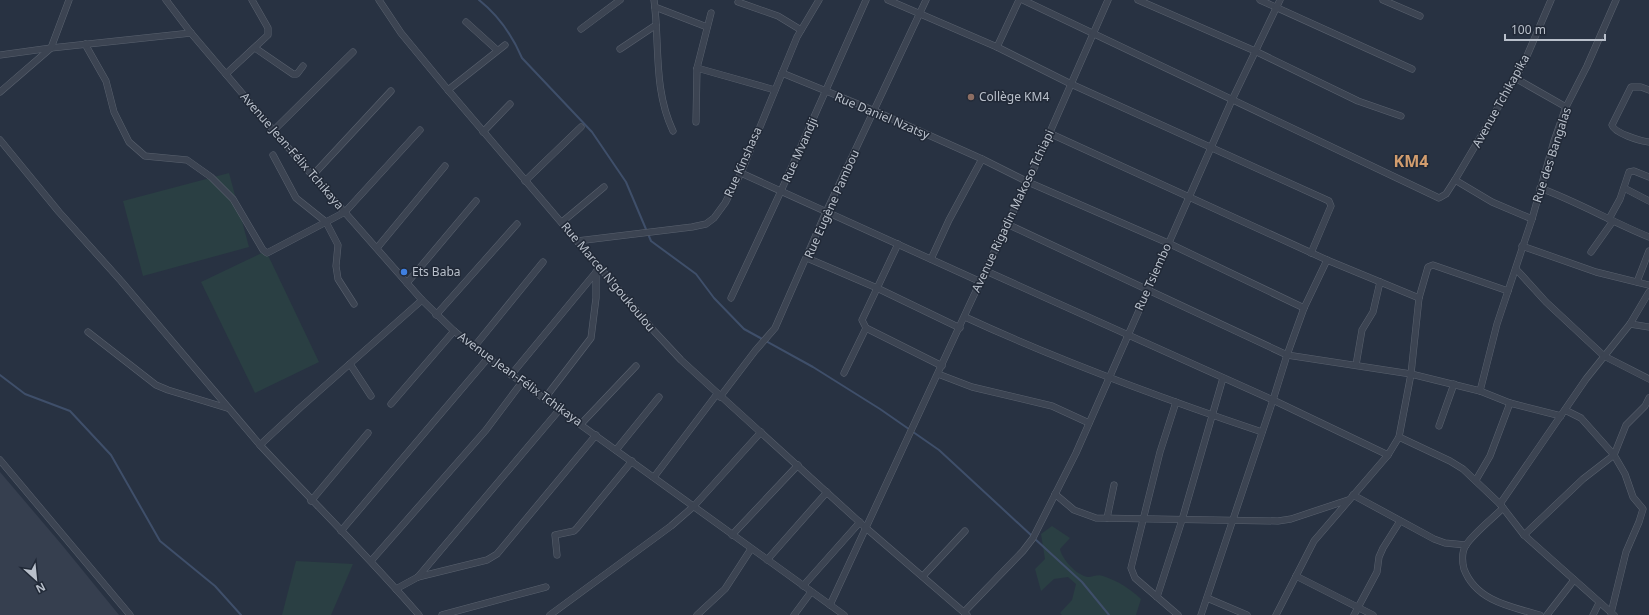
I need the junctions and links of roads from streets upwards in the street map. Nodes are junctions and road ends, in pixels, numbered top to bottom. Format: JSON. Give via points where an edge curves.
{"nodes":[{"id":1,"x":69,"y":0,"type":"edge"},
{"id":2,"x":166,"y":0,"type":"edge"},
{"id":3,"x":252,"y":0,"type":"edge"},
{"id":4,"x":379,"y":0,"type":"edge"},
{"id":5,"x":620,"y":0,"type":"edge"},
{"id":6,"x":819,"y":0,"type":"edge"},
{"id":7,"x":866,"y":0,"type":"edge"},
{"id":8,"x":888,"y":0,"type":"edge"},
{"id":9,"x":926,"y":0,"type":"edge"},
{"id":10,"x":1019,"y":0,"type":"edge"},
{"id":11,"x":1023,"y":0,"type":"edge"},
{"id":12,"x":1108,"y":0,"type":"edge"},
{"id":13,"x":1138,"y":0,"type":"edge"},
{"id":14,"x":1260,"y":0,"type":"edge"},
{"id":15,"x":1280,"y":0,"type":"edge"},
{"id":16,"x":1383,"y":0,"type":"edge"},
{"id":17,"x":1616,"y":0,"type":"edge"},
{"id":18,"x":1548,"y":1,"type":"edge"},
{"id":19,"x":738,"y":2,"type":"dead end"},
{"id":20,"x":1033,"y":2,"type":"edge"},
{"id":21,"x":654,"y":3,"type":"edge"},
{"id":22,"x":1277,"y":7,"type":"junction"},
{"id":23,"x":711,"y":13,"type":"dead end"},
{"id":24,"x":920,"y":13,"type":"junction"},
{"id":25,"x":1420,"y":16,"type":"dead end"},
{"id":26,"x":466,"y":22,"type":"dead end"},
{"id":27,"x":656,"y":24,"type":"junction"},
{"id":28,"x":707,"y":27,"type":"junction"},
{"id":29,"x":581,"y":29,"type":"dead end"},
{"id":30,"x":801,"y":30,"type":"junction"},
{"id":31,"x":191,"y":33,"type":"junction"},
{"id":32,"x":1093,"y":34,"type":"junction"},
{"id":33,"x":85,"y":44,"type":"junction"},
{"id":34,"x":505,"y":45,"type":"dead end"},
{"id":35,"x":997,"y":47,"type":"junction"},
{"id":36,"x":51,"y":48,"type":"junction"},
{"id":37,"x":255,"y":48,"type":"junction"},
{"id":38,"x":620,"y":49,"type":"dead end"},
{"id":39,"x":497,"y":50,"type":"junction"},
{"id":40,"x":1255,"y":51,"type":"junction"},
{"id":41,"x":353,"y":52,"type":"dead end"},
{"id":42,"x":0,"y":55,"type":"edge"},
{"id":43,"x":303,"y":66,"type":"dead end"},
{"id":44,"x":696,"y":68,"type":"junction"},
{"id":45,"x":1412,"y":68,"type":"dead end"},
{"id":46,"x":782,"y":73,"type":"junction"},
{"id":47,"x":226,"y":74,"type":"junction"},
{"id":48,"x":1515,"y":78,"type":"junction"},
{"id":49,"x":1071,"y":84,"type":"junction"},
{"id":50,"x":448,"y":90,"type":"junction"},
{"id":51,"x":775,"y":90,"type":"junction"},
{"id":52,"x":1649,"y":90,"type":"edge"},
{"id":53,"x":391,"y":91,"type":"dead end"},
{"id":54,"x":0,"y":92,"type":"edge"},
{"id":55,"x":826,"y":92,"type":"junction"},
{"id":56,"x":1232,"y":100,"type":"junction"},
{"id":57,"x":510,"y":104,"type":"dead end"},
{"id":58,"x":1566,"y":107,"type":"junction"},
{"id":59,"x":875,"y":111,"type":"junction"},
{"id":60,"x":1401,"y":116,"type":"dead end"},
{"id":61,"x":696,"y":122,"type":"dead end"},
{"id":62,"x":581,"y":127,"type":"dead end"},
{"id":63,"x":274,"y":130,"type":"junction"},
{"id":64,"x":420,"y":130,"type":"dead end"},
{"id":65,"x":673,"y":131,"type":"dead end"},
{"id":66,"x":483,"y":132,"type":"junction"},
{"id":67,"x":1049,"y":133,"type":"junction"},
{"id":68,"x":0,"y":140,"type":"edge"},
{"id":69,"x":1649,"y":142,"type":"edge"},
{"id":70,"x":1213,"y":147,"type":"junction"},
{"id":71,"x":273,"y":155,"type":"dead end"},
{"id":72,"x":982,"y":159,"type":"junction"},
{"id":73,"x":445,"y":166,"type":"dead end"},
{"id":74,"x":741,"y":173,"type":"junction"},
{"id":75,"x":313,"y":176,"type":"junction"},
{"id":76,"x":1649,"y":177,"type":"edge"},
{"id":77,"x":1455,"y":180,"type":"junction"},
{"id":78,"x":525,"y":181,"type":"junction"},
{"id":79,"x":1028,"y":182,"type":"junction"},
{"id":80,"x":604,"y":187,"type":"dead end"},
{"id":81,"x":1540,"y":188,"type":"junction"},
{"id":82,"x":1624,"y":188,"type":"junction"},
{"id":83,"x":782,"y":191,"type":"junction"},
{"id":84,"x":1190,"y":197,"type":"junction"},
{"id":85,"x":476,"y":201,"type":"dead end"},
{"id":86,"x":1649,"y":201,"type":"edge"},
{"id":87,"x":345,"y":212,"type":"junction"},
{"id":88,"x":826,"y":212,"type":"junction"},
{"id":89,"x":1532,"y":219,"type":"junction"},
{"id":90,"x":1611,"y":220,"type":"junction"},
{"id":91,"x":326,"y":222,"type":"junction"},
{"id":92,"x":562,"y":222,"type":"junction"},
{"id":93,"x":517,"y":224,"type":"dead end"},
{"id":94,"x":1007,"y":224,"type":"junction"},
{"id":95,"x":1649,"y":237,"type":"edge"},
{"id":96,"x":577,"y":241,"type":"junction"},
{"id":97,"x":1168,"y":243,"type":"junction"},
{"id":98,"x":898,"y":244,"type":"junction"},
{"id":99,"x":1522,"y":246,"type":"junction"},
{"id":100,"x":377,"y":248,"type":"junction"},
{"id":101,"x":1649,"y":251,"type":"edge"},
{"id":102,"x":1311,"y":252,"type":"junction"},
{"id":103,"x":1591,"y":252,"type":"dead end"},
{"id":104,"x":807,"y":258,"type":"junction"},
{"id":105,"x":931,"y":259,"type":"junction"},
{"id":106,"x":1327,"y":260,"type":"junction"},
{"id":107,"x":543,"y":262,"type":"dead end"},
{"id":108,"x":1516,"y":269,"type":"junction"},
{"id":109,"x":598,"y":270,"type":"junction"},
{"id":110,"x":986,"y":271,"type":"junction"},
{"id":111,"x":981,"y":282,"type":"junction"},
{"id":112,"x":1380,"y":282,"type":"junction"},
{"id":113,"x":1637,"y":282,"type":"junction"},
{"id":114,"x":407,"y":283,"type":"junction"},
{"id":115,"x":1649,"y":285,"type":"edge"},
{"id":116,"x":877,"y":288,"type":"junction"},
{"id":117,"x":1148,"y":290,"type":"junction"},
{"id":118,"x":1508,"y":291,"type":"junction"},
{"id":119,"x":1649,"y":292,"type":"edge"},
{"id":120,"x":731,"y":298,"type":"dead end"},
{"id":121,"x":1418,"y":298,"type":"junction"},
{"id":122,"x":422,"y":300,"type":"junction"},
{"id":123,"x":354,"y":304,"type":"dead end"},
{"id":124,"x":1304,"y":308,"type":"junction"},
{"id":125,"x":436,"y":315,"type":"junction"},
{"id":126,"x":965,"y":317,"type":"junction"},
{"id":127,"x":1630,"y":324,"type":"junction"},
{"id":128,"x":1649,"y":327,"type":"edge"},
{"id":129,"x":866,"y":328,"type":"junction"},
{"id":130,"x":960,"y":328,"type":"junction"},
{"id":131,"x":454,"y":330,"type":"junction"},
{"id":132,"x":88,"y":332,"type":"dead end"},
{"id":133,"x":1127,"y":335,"type":"junction"},
{"id":134,"x":474,"y":347,"type":"junction"},
{"id":135,"x":1287,"y":355,"type":"junction"},
{"id":136,"x":1604,"y":356,"type":"junction"},
{"id":137,"x":488,"y":358,"type":"junction"},
{"id":138,"x":350,"y":364,"type":"junction"},
{"id":139,"x":1356,"y":365,"type":"junction"},
{"id":140,"x":636,"y":366,"type":"dead end"},
{"id":141,"x":942,"y":366,"type":"junction"},
{"id":142,"x":844,"y":373,"type":"dead end"},
{"id":143,"x":511,"y":374,"type":"junction"},
{"id":144,"x":938,"y":374,"type":"junction"},
{"id":145,"x":1411,"y":374,"type":"junction"},
{"id":146,"x":1109,"y":378,"type":"junction"},
{"id":147,"x":1223,"y":378,"type":"junction"},
{"id":148,"x":1649,"y":378,"type":"edge"},
{"id":149,"x":522,"y":382,"type":"junction"},
{"id":150,"x":1454,"y":384,"type":"junction"},
{"id":151,"x":1480,"y":391,"type":"junction"},
{"id":152,"x":371,"y":396,"type":"dead end"},
{"id":153,"x":718,"y":396,"type":"junction"},
{"id":154,"x":659,"y":397,"type":"dead end"},
{"id":155,"x":545,"y":398,"type":"junction"},
{"id":156,"x":1649,"y":398,"type":"edge"},
{"id":157,"x":1273,"y":400,"type":"junction"},
{"id":158,"x":1176,"y":402,"type":"junction"},
{"id":159,"x":1510,"y":403,"type":"junction"},
{"id":160,"x":390,"y":404,"type":"dead end"},
{"id":161,"x":228,"y":408,"type":"junction"},
{"id":162,"x":560,"y":409,"type":"junction"},
{"id":163,"x":1565,"y":410,"type":"junction"},
{"id":164,"x":1212,"y":415,"type":"junction"},
{"id":165,"x":1561,"y":416,"type":"junction"},
{"id":166,"x":1089,"y":423,"type":"junction"},
{"id":167,"x":581,"y":424,"type":"junction"},
{"id":168,"x":1440,"y":426,"type":"dead end"},
{"id":169,"x":761,"y":432,"type":"junction"},
{"id":170,"x":1262,"y":432,"type":"junction"},
{"id":171,"x":368,"y":433,"type":"dead end"},
{"id":172,"x":596,"y":435,"type":"junction"},
{"id":173,"x":1399,"y":437,"type":"junction"},
{"id":174,"x":260,"y":445,"type":"junction"},
{"id":175,"x":616,"y":450,"type":"junction"},
{"id":176,"x":1388,"y":455,"type":"junction"},
{"id":177,"x":1614,"y":455,"type":"junction"},
{"id":178,"x":0,"y":460,"type":"edge"},
{"id":179,"x":632,"y":461,"type":"junction"},
{"id":180,"x":798,"y":465,"type":"junction"},
{"id":181,"x":654,"y":477,"type":"junction"},
{"id":182,"x":1476,"y":480,"type":"junction"},
{"id":183,"x":1114,"y":485,"type":"dead end"},
{"id":184,"x":828,"y":492,"type":"junction"},
{"id":185,"x":1055,"y":494,"type":"junction"},
{"id":186,"x":1353,"y":495,"type":"junction"},
{"id":187,"x":1348,"y":500,"type":"junction"},
{"id":188,"x":311,"y":501,"type":"junction"},
{"id":189,"x":694,"y":506,"type":"junction"},
{"id":190,"x":1502,"y":506,"type":"junction"},
{"id":191,"x":1108,"y":518,"type":"junction"},
{"id":192,"x":1144,"y":519,"type":"junction"},
{"id":193,"x":1182,"y":520,"type":"junction"},
{"id":194,"x":1233,"y":520,"type":"junction"},
{"id":195,"x":1400,"y":521,"type":"junction"},
{"id":196,"x":860,"y":522,"type":"junction"},
{"id":197,"x":866,"y":528,"type":"junction"},
{"id":198,"x":341,"y":531,"type":"junction"},
{"id":199,"x":965,"y":531,"type":"dead end"},
{"id":200,"x":732,"y":535,"type":"junction"},
{"id":201,"x":1524,"y":535,"type":"junction"},
{"id":202,"x":1466,"y":545,"type":"junction"},
{"id":203,"x":751,"y":549,"type":"junction"},
{"id":204,"x":557,"y":555,"type":"dead end"},
{"id":205,"x":767,"y":560,"type":"junction"},
{"id":206,"x":371,"y":561,"type":"junction"},
{"id":207,"x":923,"y":576,"type":"junction"},
{"id":208,"x":1296,"y":576,"type":"junction"},
{"id":209,"x":418,"y":577,"type":"junction"},
{"id":210,"x":1574,"y":580,"type":"junction"},
{"id":211,"x":803,"y":586,"type":"junction"},
{"id":212,"x":546,"y":587,"type":"dead end"},
{"id":213,"x":396,"y":589,"type":"junction"},
{"id":214,"x":811,"y":592,"type":"junction"},
{"id":215,"x":1157,"y":598,"type":"junction"},
{"id":216,"x":1207,"y":598,"type":"junction"},
{"id":217,"x":1599,"y":603,"type":"junction"},
{"id":218,"x":830,"y":605,"type":"junction"},
{"id":219,"x":1358,"y":608,"type":"junction"},
{"id":220,"x":966,"y":613,"type":"edge"},
{"id":221,"x":1613,"y":614,"type":"edge"},
{"id":222,"x":130,"y":615,"type":"edge"},
{"id":223,"x":419,"y":615,"type":"edge"},
{"id":224,"x":442,"y":615,"type":"edge"},
{"id":225,"x":550,"y":615,"type":"edge"},
{"id":226,"x":698,"y":615,"type":"edge"},
{"id":227,"x":794,"y":615,"type":"edge"},
{"id":228,"x":844,"y":615,"type":"edge"},
{"id":229,"x":1178,"y":615,"type":"edge"},
{"id":230,"x":1201,"y":615,"type":"edge"},
{"id":231,"x":1247,"y":615,"type":"edge"},
{"id":232,"x":1276,"y":615,"type":"edge"},
{"id":233,"x":1354,"y":615,"type":"edge"},
{"id":234,"x":1373,"y":615,"type":"edge"},
{"id":235,"x":1540,"y":615,"type":"edge"},
{"id":236,"x":1548,"y":615,"type":"edge"},
{"id":237,"x":1593,"y":615,"type":"edge"}],
"edges":[{"from":1,"to":36,"type":"street"},
{"from":2,"to":31,"type":"street","name":"Avenue Jean-Félix Tchikaya"},
{"from":3,"to":37,"type":"street","via":[[269,32]]},
{"from":4,"to":50,"type":"street","name":"Rue Marcel N'goukoulou","via":[[402,34]]},
{"from":5,"to":29,"type":"street"},
{"from":6,"to":30,"type":"street","name":"Rue Kinshasa"},
{"from":7,"to":55,"type":"street","name":"Rue Mvandji"},
{"from":8,"to":24,"type":"street"},
{"from":9,"to":24,"type":"street","name":"Rue Eugène Pambou"},
{"from":10,"to":35,"type":"street"},
{"from":11,"to":20,"type":"street"},
{"from":12,"to":32,"type":"street","name":"Avenue Rigadin Makoso Tchiapi"},
{"from":13,"to":40,"type":"street"},
{"from":14,"to":22,"type":"street"},
{"from":15,"to":22,"type":"street","name":"Rue Tsiembo"},
{"from":16,"to":25,"type":"street"},
{"from":17,"to":58,"type":"street","name":"Rue des Bangalas"},
{"from":18,"to":48,"type":"street","name":"Avenue Tchikapika","via":[[1523,65]]},
{"from":19,"to":30,"type":"street","via":[[770,13]]},
{"from":20,"to":32,"type":"street"},
{"from":21,"to":27,"type":"street"},
{"from":21,"to":28,"type":"street"},
{"from":22,"to":40,"type":"street","name":"Rue Tsiembo"},
{"from":22,"to":45,"type":"street"},
{"from":23,"to":28,"type":"street"},
{"from":24,"to":35,"type":"street"},
{"from":24,"to":59,"type":"street","name":"Rue Eugène Pambou"},
{"from":26,"to":39,"type":"street"},
{"from":27,"to":38,"type":"street"},
{"from":27,"to":65,"type":"street","via":[[662,102]]},
{"from":28,"to":44,"type":"street"},
{"from":30,"to":46,"type":"street","name":"Rue Kinshasa"},
{"from":31,"to":33,"type":"street"},
{"from":31,"to":47,"type":"street","name":"Avenue Jean-Félix Tchikaya"},
{"from":32,"to":49,"type":"street","name":"Avenue Rigadin Makoso Tchiapi"},
{"from":32,"to":56,"type":"street"},
{"from":33,"to":36,"type":"street"},
{"from":33,"to":91,"type":"street","via":[[106,81],[114,112],[129,142],[145,156],[187,160],[211,177],[233,199],[263,250],[270,253]]},
{"from":34,"to":39,"type":"street"},
{"from":35,"to":49,"type":"street"},
{"from":36,"to":42,"type":"street"},
{"from":36,"to":54,"type":"street"},
{"from":37,"to":43,"type":"street","via":[[293,74],[297,74]]},
{"from":37,"to":47,"type":"street"},
{"from":39,"to":50,"type":"street"},
{"from":40,"to":56,"type":"street","name":"Rue Tsiembo"},
{"from":40,"to":60,"type":"street","via":[[1358,101]]},
{"from":41,"to":63,"type":"street"},
{"from":44,"to":51,"type":"street"},
{"from":44,"to":61,"type":"street"},
{"from":46,"to":51,"type":"street","name":"Rue Kinshasa"},
{"from":46,"to":55,"type":"street","name":"Rue Daniel Nzatsy"},
{"from":47,"to":63,"type":"street","name":"Avenue Jean-Félix Tchikaya"},
{"from":48,"to":58,"type":"street"},
{"from":48,"to":77,"type":"street","name":"Avenue Tchikapika"},
{"from":49,"to":67,"type":"street","name":"Avenue Rigadin Makoso Tchiapi"},
{"from":49,"to":70,"type":"street"},
{"from":50,"to":66,"type":"street","name":"Rue Marcel N'goukoulou"},
{"from":51,"to":74,"type":"street","name":"Rue Kinshasa"},
{"from":52,"to":69,"type":"street","via":[[1631,87],[1612,125],[1615,130],[1632,138]]},
{"from":53,"to":75,"type":"street"},
{"from":55,"to":59,"type":"street","name":"Rue Daniel Nzatsy"},
{"from":55,"to":83,"type":"street","name":"Rue Mvandji"},
{"from":56,"to":70,"type":"street","name":"Rue Tsiembo"},
{"from":56,"to":77,"type":"street","name":"Avenue Tchikapika","via":[[1435,197],[1443,197]]},
{"from":57,"to":66,"type":"street"},
{"from":58,"to":81,"type":"street","name":"Rue des Bangalas"},
{"from":59,"to":72,"type":"street","name":"Rue Daniel Nzatsy"},
{"from":59,"to":88,"type":"street","name":"Rue Eugène Pambou"},
{"from":62,"to":78,"type":"street"},
{"from":63,"to":75,"type":"street","name":"Avenue Jean-Félix Tchikaya"},
{"from":64,"to":87,"type":"street"},
{"from":66,"to":78,"type":"street","name":"Rue Marcel N'goukoulou"},
{"from":67,"to":79,"type":"street","name":"Avenue Rigadin Makoso Tchiapi"},
{"from":67,"to":84,"type":"street"},
{"from":68,"to":161,"type":"street"},
{"from":70,"to":84,"type":"street","name":"Rue Tsiembo"},
{"from":70,"to":102,"type":"street","via":[[1329,201],[1331,206]]},
{"from":71,"to":91,"type":"street","via":[[296,198]]},
{"from":72,"to":79,"type":"street","name":"Rue Daniel Nzatsy"},
{"from":72,"to":105,"type":"street"},
{"from":73,"to":100,"type":"street"},
{"from":74,"to":83,"type":"street"},
{"from":74,"to":96,"type":"street","name":"Rue Kinshasa","via":[[720,212],[706,224]]},
{"from":75,"to":87,"type":"street","name":"Avenue Jean-Félix Tchikaya"},
{"from":76,"to":82,"type":"street","via":[[1634,171],[1629,172]]},
{"from":77,"to":89,"type":"street","via":[[1492,202]]},
{"from":78,"to":92,"type":"street","name":"Rue Marcel N'goukoulou"},
{"from":79,"to":94,"type":"street","name":"Avenue Rigadin Makoso Tchiapi"},
{"from":79,"to":97,"type":"street","name":"Rue Daniel Nzatsy"},
{"from":80,"to":92,"type":"street"},
{"from":81,"to":89,"type":"street","name":"Rue des Bangalas"},
{"from":81,"to":90,"type":"street","via":[[1576,202]]},
{"from":82,"to":86,"type":"street"},
{"from":82,"to":90,"type":"street"},
{"from":83,"to":88,"type":"street"},
{"from":83,"to":120,"type":"street","name":"Rue Mvandji"},
{"from":84,"to":97,"type":"street","name":"Rue Tsiembo"},
{"from":84,"to":102,"type":"street"},
{"from":85,"to":114,"type":"street"},
{"from":87,"to":91,"type":"street"},
{"from":87,"to":100,"type":"street","name":"Avenue Jean-Félix Tchikaya"},
{"from":88,"to":98,"type":"street"},
{"from":88,"to":104,"type":"street","name":"Rue Eugène Pambou"},
{"from":89,"to":99,"type":"street","name":"Rue des Bangalas"},
{"from":90,"to":95,"type":"street"},
{"from":90,"to":103,"type":"street"},
{"from":91,"to":123,"type":"street","via":[[338,245],[338,279]]},
{"from":92,"to":96,"type":"street","name":"Rue Marcel N'goukoulou"},
{"from":93,"to":125,"type":"street"},
{"from":94,"to":110,"type":"street","name":"Avenue Rigadin Makoso Tchiapi"},
{"from":94,"to":117,"type":"street"},
{"from":96,"to":109,"type":"street","name":"Rue Marcel N'goukoulou"},
{"from":97,"to":117,"type":"street","name":"Rue Tsiembo"},
{"from":97,"to":124,"type":"street","name":"Rue Daniel Nzatsy"},
{"from":98,"to":105,"type":"street"},
{"from":98,"to":116,"type":"street"},
{"from":99,"to":108,"type":"street","name":"Rue des Bangalas"},
{"from":99,"to":113,"type":"street","via":[[1596,272]]},
{"from":100,"to":114,"type":"street","name":"Avenue Jean-Félix Tchikaya"},
{"from":101,"to":113,"type":"street"},
{"from":102,"to":106,"type":"street"},
{"from":104,"to":116,"type":"street"},
{"from":104,"to":153,"type":"street","name":"Rue Eugène Pambou","via":[[775,328]]},
{"from":105,"to":111,"type":"street"},
{"from":106,"to":112,"type":"street"},
{"from":106,"to":124,"type":"street"},
{"from":107,"to":134,"type":"street"},
{"from":108,"to":118,"type":"street","name":"Rue des Bangalas"},
{"from":108,"to":136,"type":"street","via":[[1546,302]]},
{"from":109,"to":143,"type":"street"},
{"from":109,"to":153,"type":"street","name":"Rue Marcel N'goukoulou"},
{"from":109,"to":155,"type":"street","via":[[592,338]]},
{"from":110,"to":111,"type":"street","name":"Avenue Rigadin Makoso Tchiapi"},
{"from":110,"to":133,"type":"street"},
{"from":111,"to":126,"type":"street","name":"Avenue Rigadin Makoso Tchiapi"},
{"from":112,"to":121,"type":"street"},
{"from":112,"to":139,"type":"street","via":[[1374,312],[1362,330]]},
{"from":113,"to":115,"type":"street"},
{"from":114,"to":122,"type":"street","name":"Avenue Jean-Félix Tchikaya"},
{"from":116,"to":129,"type":"street","via":[[862,320]]},
{"from":116,"to":130,"type":"street"},
{"from":117,"to":133,"type":"street","name":"Rue Tsiembo"},
{"from":117,"to":135,"type":"street"},
{"from":118,"to":121,"type":"street","via":[[1432,265],[1426,272]]},
{"from":118,"to":151,"type":"street","name":"Rue des Bangalas"},
{"from":119,"to":127,"type":"street"},
{"from":121,"to":145,"type":"street"},
{"from":122,"to":125,"type":"street","name":"Avenue Jean-Félix Tchikaya"},
{"from":122,"to":138,"type":"street"},
{"from":124,"to":135,"type":"street"},
{"from":125,"to":131,"type":"street","name":"Avenue Jean-Félix Tchikaya"},
{"from":126,"to":130,"type":"street","name":"Avenue Rigadin Makoso Tchiapi"},
{"from":126,"to":146,"type":"street","via":[[1037,350]]},
{"from":127,"to":128,"type":"street"},
{"from":127,"to":136,"type":"street"},
{"from":129,"to":141,"type":"street"},
{"from":129,"to":142,"type":"street"},
{"from":130,"to":141,"type":"street","name":"Avenue Rigadin Makoso Tchiapi"},
{"from":131,"to":134,"type":"street","name":"Avenue Jean-Félix Tchikaya"},
{"from":131,"to":160,"type":"street"},
{"from":132,"to":161,"type":"street","via":[[156,385]]},
{"from":133,"to":146,"type":"street","name":"Rue Tsiembo"},
{"from":133,"to":147,"type":"street"},
{"from":134,"to":137,"type":"street","name":"Avenue Jean-Félix Tchikaya"},
{"from":135,"to":139,"type":"street"},
{"from":135,"to":157,"type":"street"},
{"from":136,"to":148,"type":"street"},
{"from":136,"to":163,"type":"street"},
{"from":137,"to":143,"type":"street","name":"Avenue Jean-Félix Tchikaya"},
{"from":137,"to":198,"type":"street"},
{"from":138,"to":152,"type":"street"},
{"from":138,"to":174,"type":"street"},
{"from":139,"to":145,"type":"street"},
{"from":140,"to":167,"type":"street"},
{"from":141,"to":144,"type":"street","name":"Avenue Rigadin Makoso Tchiapi"},
{"from":143,"to":149,"type":"street","name":"Avenue Jean-Félix Tchikaya"},
{"from":144,"to":166,"type":"street","via":[[972,387],[1052,406]]},
{"from":144,"to":197,"type":"street","name":"Avenue Rigadin Makoso Tchiapi"},
{"from":145,"to":150,"type":"street"},
{"from":145,"to":173,"type":"street"},
{"from":146,"to":158,"type":"street"},
{"from":146,"to":166,"type":"street","name":"Rue Tsiembo"},
{"from":147,"to":157,"type":"street"},
{"from":147,"to":164,"type":"street"},
{"from":149,"to":155,"type":"street","name":"Avenue Jean-Félix Tchikaya"},
{"from":149,"to":206,"type":"street","via":[[476,441]]},
{"from":150,"to":151,"type":"street"},
{"from":150,"to":168,"type":"street"},
{"from":151,"to":159,"type":"street"},
{"from":153,"to":169,"type":"street","name":"Rue Marcel N'goukoulou"},
{"from":153,"to":181,"type":"street","name":"Rue Eugène Pambou"},
{"from":154,"to":175,"type":"street"},
{"from":155,"to":162,"type":"street","name":"Avenue Jean-Félix Tchikaya"},
{"from":156,"to":177,"type":"street","via":[[1626,425]]},
{"from":157,"to":170,"type":"street"},
{"from":157,"to":176,"type":"street"},
{"from":158,"to":164,"type":"street"},
{"from":158,"to":192,"type":"street","via":[[1160,452]]},
{"from":159,"to":165,"type":"street"},
{"from":159,"to":182,"type":"street","via":[[1490,456]]},
{"from":161,"to":174,"type":"street"},
{"from":162,"to":167,"type":"street","name":"Avenue Jean-Félix Tchikaya"},
{"from":162,"to":209,"type":"street"},
{"from":163,"to":165,"type":"street"},
{"from":163,"to":177,"type":"street","via":[[1581,418]]},
{"from":164,"to":170,"type":"street"},
{"from":164,"to":193,"type":"street"},
{"from":165,"to":190,"type":"street"},
{"from":166,"to":185,"type":"street","name":"Rue Tsiembo"},
{"from":167,"to":172,"type":"street","name":"Avenue Jean-Félix Tchikaya"},
{"from":169,"to":180,"type":"street","name":"Rue Marcel N'goukoulou"},
{"from":169,"to":189,"type":"street"},
{"from":170,"to":194,"type":"street"},
{"from":171,"to":188,"type":"street"},
{"from":172,"to":175,"type":"street","name":"Avenue Jean-Félix Tchikaya"},
{"from":172,"to":209,"type":"street","via":[[497,554],[487,560]]},
{"from":173,"to":176,"type":"street"},
{"from":173,"to":182,"type":"street","via":[[1450,461]]},
{"from":174,"to":188,"type":"street"},
{"from":175,"to":179,"type":"street","name":"Avenue Jean-Félix Tchikaya"},
{"from":176,"to":186,"type":"street"},
{"from":177,"to":201,"type":"street","via":[[1583,479]]},
{"from":177,"to":221,"type":"street","via":[[1625,474],[1632,497],[1643,514],[1626,552]]},
{"from":178,"to":222,"type":"street"},
{"from":179,"to":181,"type":"street","name":"Avenue Jean-Félix Tchikaya"},
{"from":179,"to":204,"type":"street","via":[[577,528],[555,535]]},
{"from":180,"to":184,"type":"street","name":"Rue Marcel N'goukoulou"},
{"from":180,"to":200,"type":"street"},
{"from":181,"to":189,"type":"street","name":"Avenue Jean-Félix Tchikaya"},
{"from":182,"to":190,"type":"street"},
{"from":183,"to":191,"type":"street"},
{"from":184,"to":196,"type":"street","name":"Rue Marcel N'goukoulou"},
{"from":184,"to":205,"type":"street"},
{"from":185,"to":191,"type":"street","via":[[1074,510],[1086,516]]},
{"from":185,"to":220,"type":"street","name":"Rue Tsiembo","via":[[1023,551]]},
{"from":186,"to":187,"type":"street"},
{"from":186,"to":195,"type":"street"},
{"from":187,"to":194,"type":"street","via":[[1291,519]]},
{"from":187,"to":208,"type":"street","via":[[1314,541]]},
{"from":188,"to":198,"type":"street"},
{"from":189,"to":200,"type":"street","name":"Avenue Jean-Félix Tchikaya"},
{"from":189,"to":225,"type":"street","via":[[671,526]]},
{"from":190,"to":201,"type":"street"},
{"from":190,"to":202,"type":"street"},
{"from":191,"to":192,"type":"street"},
{"from":192,"to":193,"type":"street"},
{"from":192,"to":215,"type":"street","via":[[1131,568],[1132,574]]},
{"from":193,"to":194,"type":"street"},
{"from":193,"to":215,"type":"street"},
{"from":194,"to":216,"type":"street"},
{"from":195,"to":202,"type":"street","via":[[1445,543]]},
{"from":195,"to":219,"type":"street","via":[[1383,548],[1377,572]]},
{"from":196,"to":197,"type":"street","name":"Rue Marcel N'goukoulou"},
{"from":196,"to":211,"type":"street"},
{"from":197,"to":207,"type":"street","name":"Rue Marcel N'goukoulou"},
{"from":197,"to":218,"type":"street","name":"Avenue Rigadin Makoso Tchiapi"},
{"from":198,"to":206,"type":"street"},
{"from":199,"to":207,"type":"street"},
{"from":200,"to":203,"type":"street","name":"Avenue Jean-Félix Tchikaya"},
{"from":201,"to":210,"type":"street"},
{"from":202,"to":235,"type":"street","via":[[1462,556],[1467,578],[1485,596],[1501,605]]},
{"from":203,"to":205,"type":"street","name":"Avenue Jean-Félix Tchikaya"},
{"from":203,"to":226,"type":"street","via":[[725,589]]},
{"from":205,"to":211,"type":"street","name":"Avenue Jean-Félix Tchikaya"},
{"from":206,"to":213,"type":"street"},
{"from":207,"to":220,"type":"street","name":"Rue Marcel N'goukoulou"},
{"from":208,"to":219,"type":"street"},
{"from":208,"to":232,"type":"street"},
{"from":209,"to":213,"type":"street"},
{"from":210,"to":217,"type":"street"},
{"from":210,"to":236,"type":"street"},
{"from":211,"to":214,"type":"street","name":"Avenue Jean-Félix Tchikaya"},
{"from":212,"to":224,"type":"street"},
{"from":213,"to":223,"type":"street"},
{"from":214,"to":218,"type":"street","name":"Avenue Jean-Félix Tchikaya"},
{"from":214,"to":227,"type":"street"},
{"from":215,"to":229,"type":"street"},
{"from":216,"to":230,"type":"street"},
{"from":216,"to":231,"type":"street"},
{"from":217,"to":221,"type":"street"},
{"from":217,"to":237,"type":"street"},
{"from":218,"to":228,"type":"street","name":"Avenue Jean-Félix Tchikaya"},
{"from":219,"to":233,"type":"street"},
{"from":219,"to":234,"type":"street"}]}
